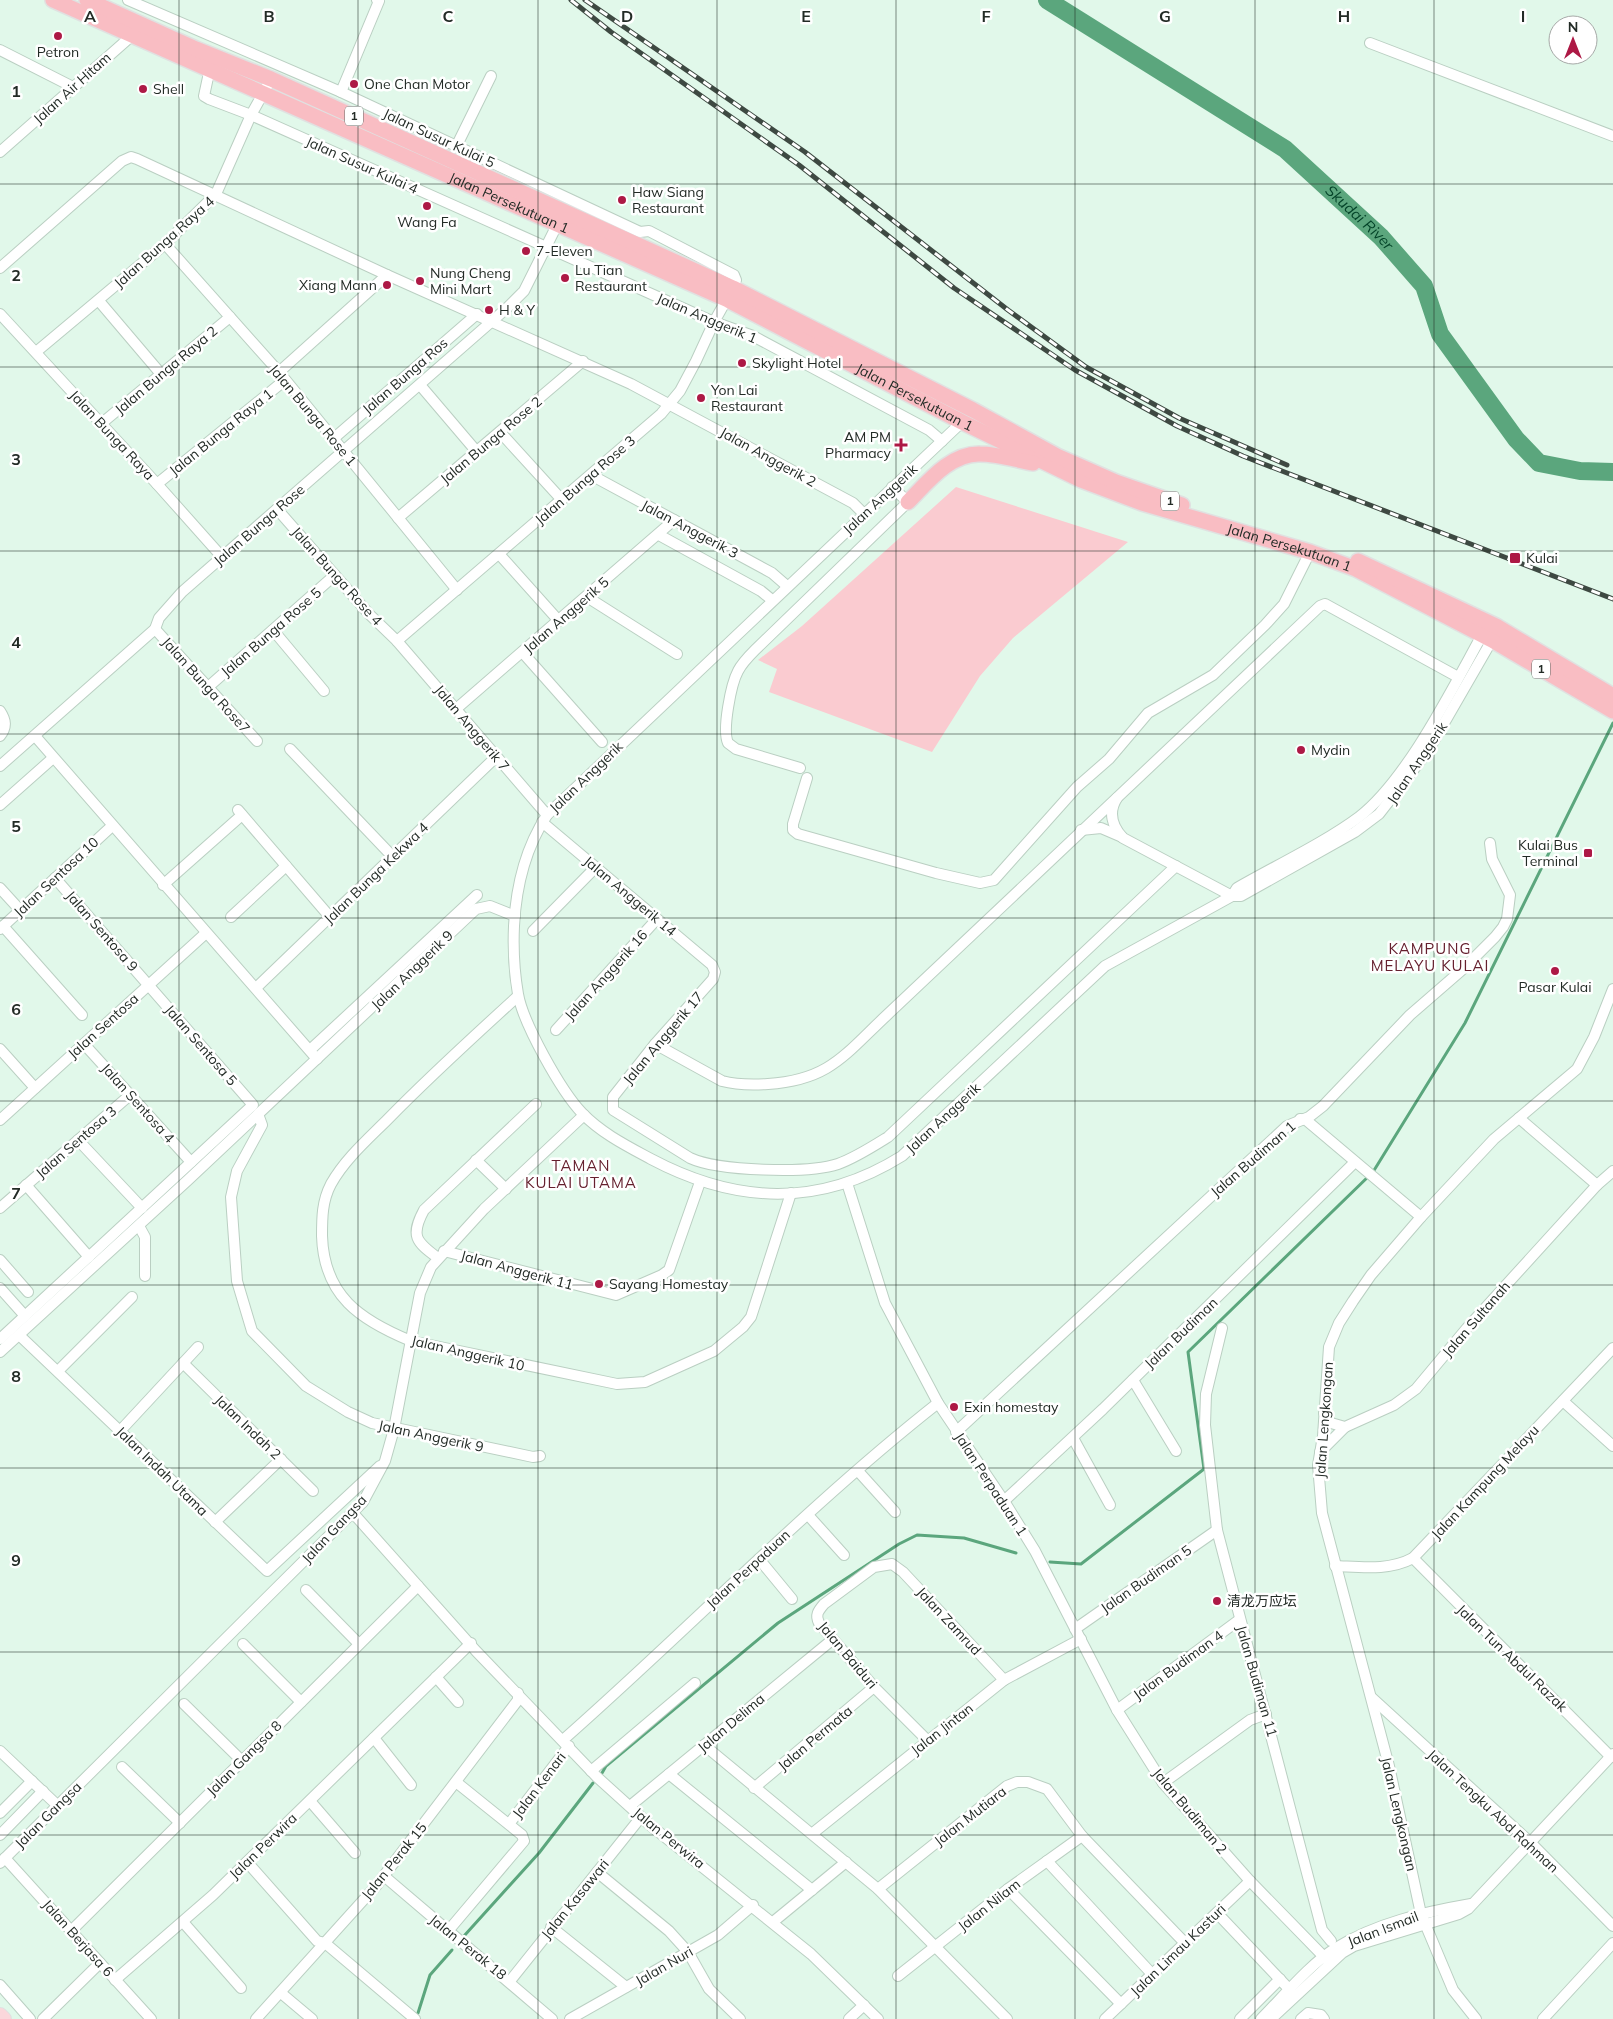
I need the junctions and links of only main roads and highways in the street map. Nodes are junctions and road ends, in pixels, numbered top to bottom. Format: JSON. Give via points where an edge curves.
{"nodes":[{"id":1,"x":53,"y":0,"type":"edge"},
{"id":2,"x":87,"y":0,"type":"edge"},
{"id":3,"x":138,"y":30,"type":"junction"},
{"id":4,"x":268,"y":85,"type":"junction"},
{"id":5,"x":635,"y":244,"type":"junction"},
{"id":6,"x":730,"y":294,"type":"junction"},
{"id":7,"x":1052,"y":467,"type":"junction"},
{"id":8,"x":908,"y":502,"type":"road end"},
{"id":9,"x":1613,"y":706,"type":"edge"},
{"id":10,"x":0,"y":2014,"type":"edge"},
{"id":11,"x":4,"y":2019,"type":"edge"}],
"edges":[{"from":1,"to":3,"type":"highway","name":"Jalan Persekutuan 1","number":"1"},
{"from":2,"to":3,"type":"highway","name":"Jalan Persekutuan 1","number":"1"},
{"from":3,"to":4,"type":"highway","name":"Jalan Persekutuan 1","number":"1"},
{"from":3,"to":4,"type":"highway","name":"Jalan Persekutuan 1","number":"1","via":[[210,68]]},
{"from":4,"to":5,"type":"highway","name":"Jalan Persekutuan 1","number":"1"},
{"from":4,"to":5,"type":"highway","name":"Jalan Persekutuan 1","number":"1","via":[[557,225]]},
{"from":5,"to":6,"type":"highway","name":"Jalan Persekutuan 1","number":"1"},
{"from":6,"to":7,"type":"highway","name":"Jalan Persekutuan 1","number":"1","via":[[962,422]]},
{"from":6,"to":9,"type":"highway","name":"Jalan Persekutuan 1","number":"1","via":[[973,410],[1057,456],[1146,493],[1313,544],[1381,570],[1496,626]]},
{"from":7,"to":8,"type":"highway","via":[[980,454],[969,455],[948,464]]},
{"from":7,"to":9,"type":"highway","name":"Jalan Persekutuan 1","number":"1","via":[[1142,503],[1310,552],[1356,569]]},
{"from":10,"to":11,"type":"main road"}]}
